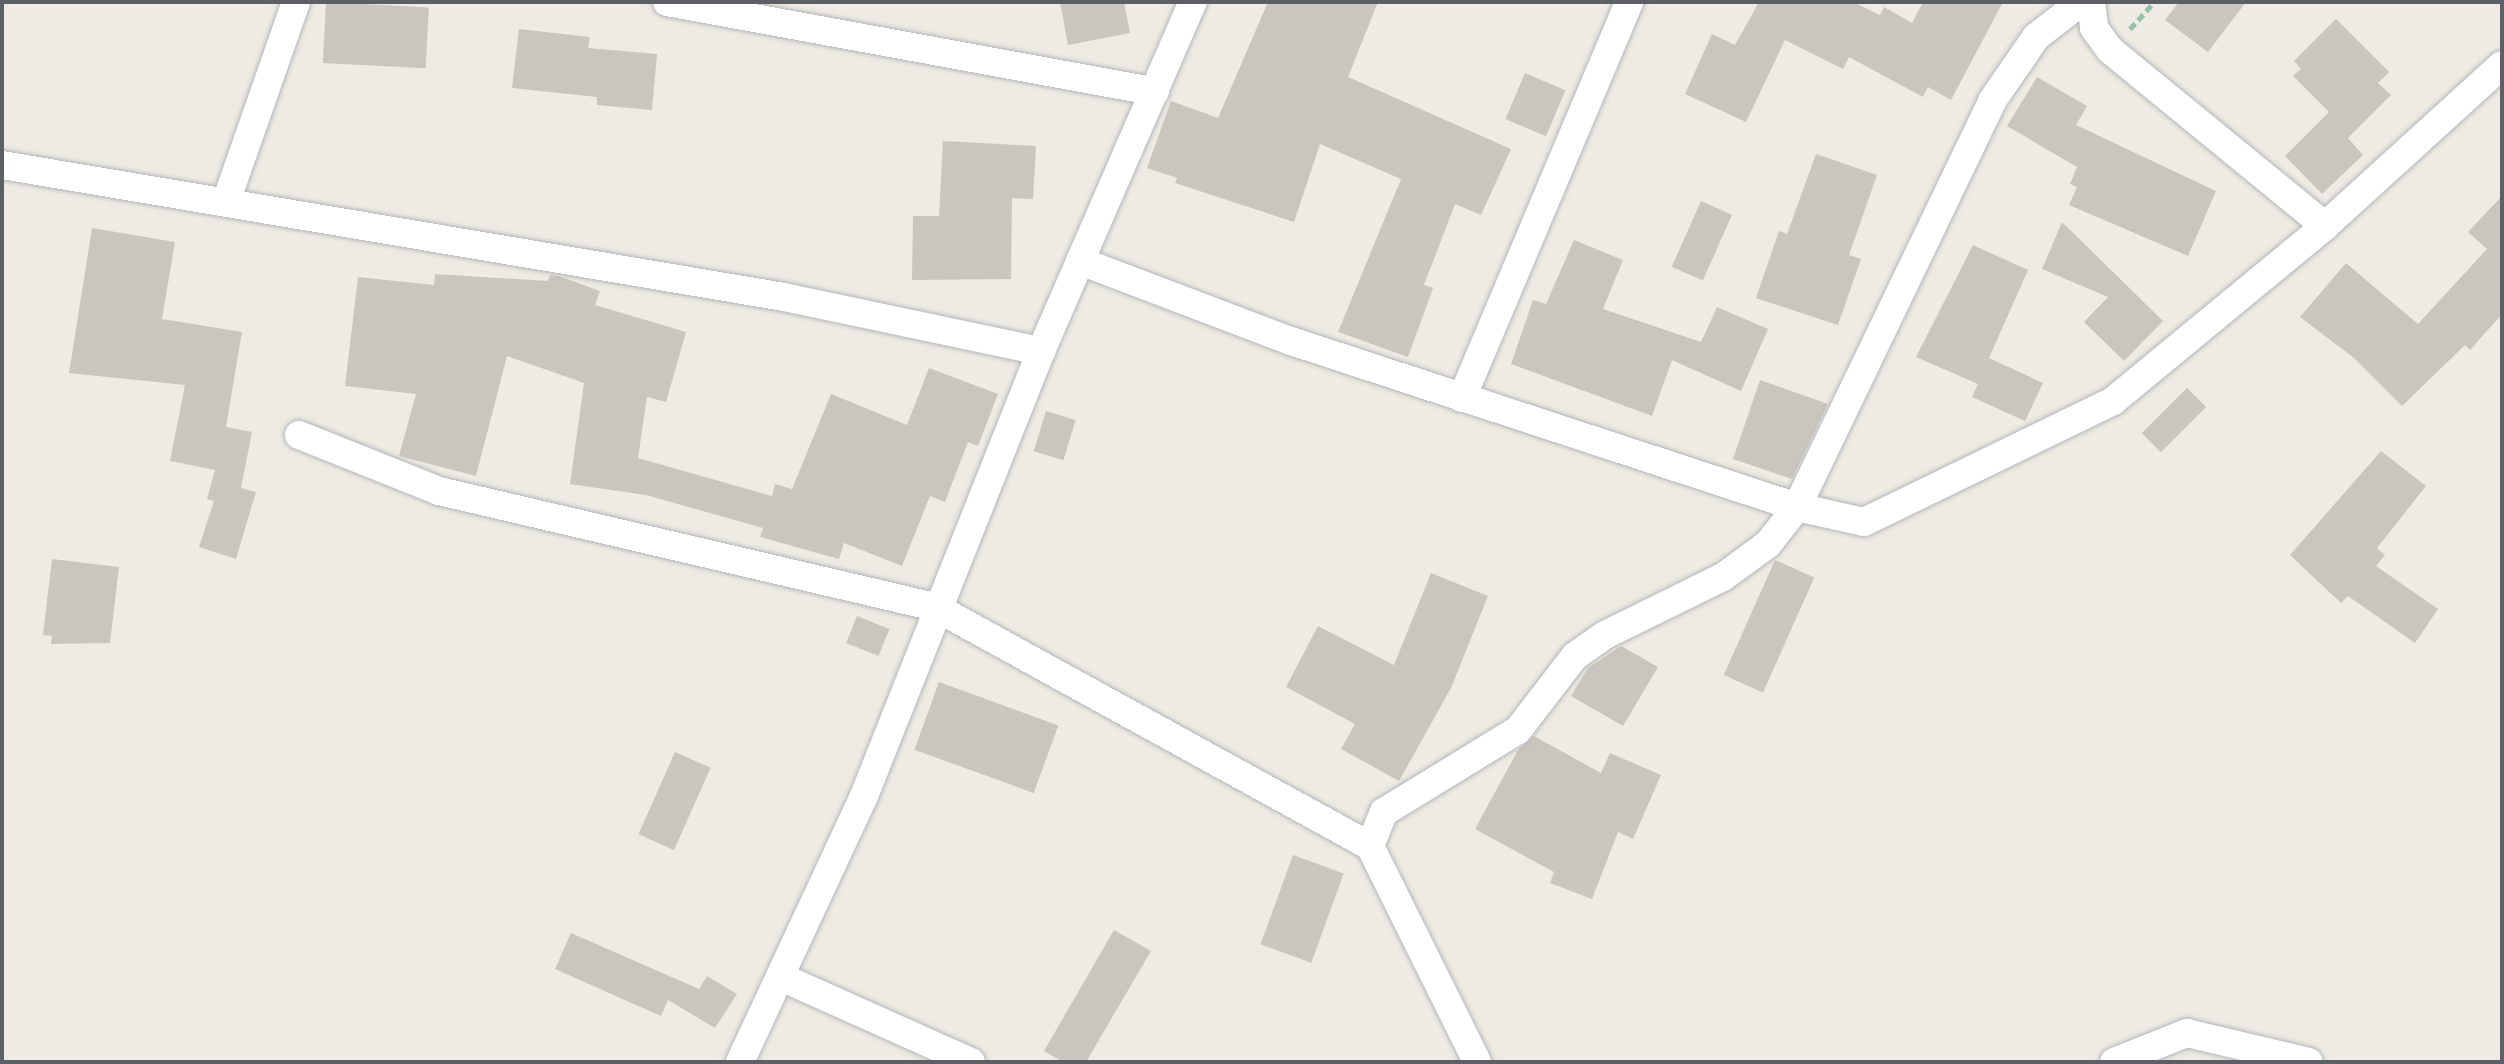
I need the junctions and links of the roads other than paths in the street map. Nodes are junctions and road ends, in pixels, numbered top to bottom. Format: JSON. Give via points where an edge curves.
{"nodes":[{"id":1,"x":296,"y":2,"type":"edge"},
{"id":2,"x":667,"y":2,"type":"edge"},
{"id":3,"x":1193,"y":2,"type":"edge"},
{"id":4,"x":1629,"y":2,"type":"edge"},
{"id":5,"x":2081,"y":2,"type":"edge"},
{"id":6,"x":2091,"y":2,"type":"edge"},
{"id":7,"x":2502,"y":65,"type":"edge"},
{"id":8,"x":1155,"y":92,"type":"junction"},
{"id":9,"x":2,"y":165,"type":"edge"},
{"id":10,"x":227,"y":199,"type":"junction"},
{"id":11,"x":2325,"y":226,"type":"junction"},
{"id":12,"x":1080,"y":261,"type":"junction"},
{"id":13,"x":1041,"y":351,"type":"junction"},
{"id":14,"x":1462,"y":398,"type":"junction"},
{"id":15,"x":299,"y":435,"type":"dead end"},
{"id":16,"x":1797,"y":507,"type":"junction"},
{"id":17,"x":935,"y":607,"type":"junction"},
{"id":18,"x":1370,"y":846,"type":"junction"},
{"id":19,"x":781,"y":977,"type":"junction"},
{"id":20,"x":740,"y":1062,"type":"edge"},
{"id":21,"x":971,"y":1062,"type":"edge"},
{"id":22,"x":1477,"y":1062,"type":"edge"},
{"id":23,"x":2114,"y":1062,"type":"edge"},
{"id":24,"x":2309,"y":1062,"type":"edge"}],
"edges":[{"from":1,"to":10,"type":"street"},
{"from":2,"to":8,"type":"street"},
{"from":3,"to":8,"type":"street"},
{"from":4,"to":14,"type":"street"},
{"from":5,"to":16,"type":"street","via":[[2036,37],[1992,101]]},
{"from":6,"to":11,"type":"street","via":[[2094,28],[2110,50]]},
{"from":7,"to":11,"type":"street"},
{"from":8,"to":12,"type":"street"},
{"from":9,"to":10,"type":"street"},
{"from":10,"to":13,"type":"street","via":[[784,297]]},
{"from":11,"to":16,"type":"street","via":[[2113,401],[1864,522]]},
{"from":12,"to":13,"type":"street"},
{"from":12,"to":14,"type":"street"},
{"from":13,"to":17,"type":"street"},
{"from":14,"to":16,"type":"street"},
{"from":15,"to":17,"type":"street","via":[[439,491]]},
{"from":16,"to":18,"type":"street","via":[[1768,544],[1723,577],[1605,635],[1575,656],[1518,730],[1384,812]]},
{"from":17,"to":18,"type":"street"},
{"from":17,"to":19,"type":"street","via":[[864,796]]},
{"from":18,"to":22,"type":"street"},
{"from":19,"to":20,"type":"street"},
{"from":19,"to":21,"type":"street"},
{"from":23,"to":24,"type":"street","via":[[2187,1033]]}]}
